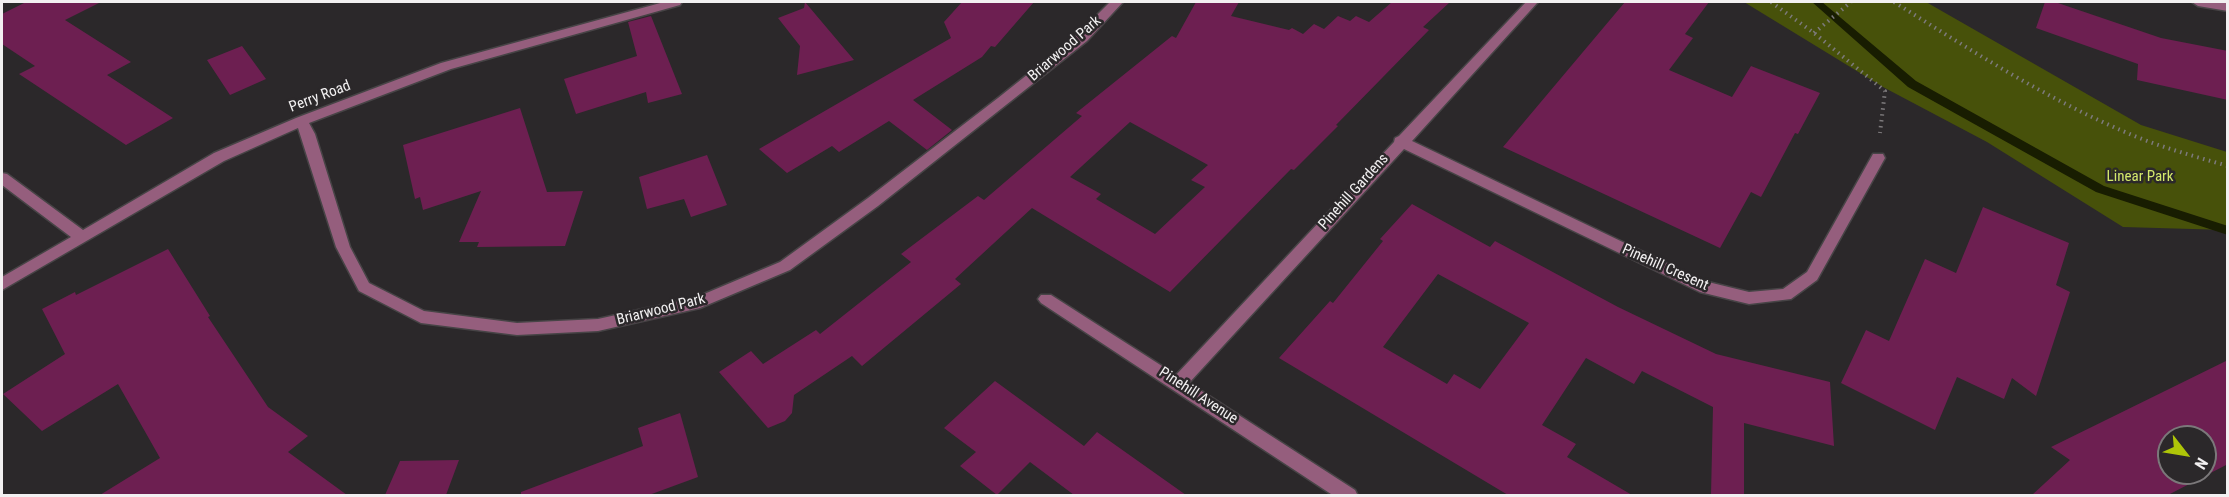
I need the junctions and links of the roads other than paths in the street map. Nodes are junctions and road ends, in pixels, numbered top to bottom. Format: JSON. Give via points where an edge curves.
{"nodes":[{"id":1,"x":676,"y":2,"type":"edge"},
{"id":2,"x":1117,"y":2,"type":"edge"},
{"id":3,"x":1532,"y":2,"type":"edge"},
{"id":4,"x":2198,"y":2,"type":"edge"},
{"id":5,"x":2228,"y":7,"type":"edge"},
{"id":6,"x":302,"y":121,"type":"junction"},
{"id":7,"x":1401,"y":141,"type":"junction"},
{"id":8,"x":1878,"y":158,"type":"road end"},
{"id":9,"x":2,"y":178,"type":"edge"},
{"id":10,"x":81,"y":236,"type":"junction"},
{"id":11,"x":2,"y":284,"type":"edge"},
{"id":12,"x":1046,"y":298,"type":"dead end"},
{"id":13,"x":1178,"y":384,"type":"junction"},
{"id":14,"x":1349,"y":495,"type":"edge"}],
"edges":[{"from":1,"to":6,"type":"street","name":"Perry Road","via":[[446,66]]},
{"from":2,"to":6,"type":"street","name":"Briarwood Park","via":[[1082,38],[1003,101],[785,266],[700,302],[598,325],[517,328],[421,317],[364,287],[343,247]]},
{"from":3,"to":7,"type":"street","name":"Pinehill Gardens"},
{"from":4,"to":5,"type":"street"},
{"from":6,"to":10,"type":"street","name":"Perry Road","via":[[219,157]]},
{"from":7,"to":8,"type":"street","name":"Pinehill Cresent","via":[[1700,286],[1749,298],[1786,295],[1812,276]]},
{"from":7,"to":13,"type":"street","name":"Pinehill Gardens"},
{"from":9,"to":10,"type":"street"},
{"from":10,"to":11,"type":"street","name":"Perry Road"},
{"from":12,"to":13,"type":"street","name":"Pinehill Avenue"},
{"from":13,"to":14,"type":"street","name":"Pinehill Avenue"}]}
